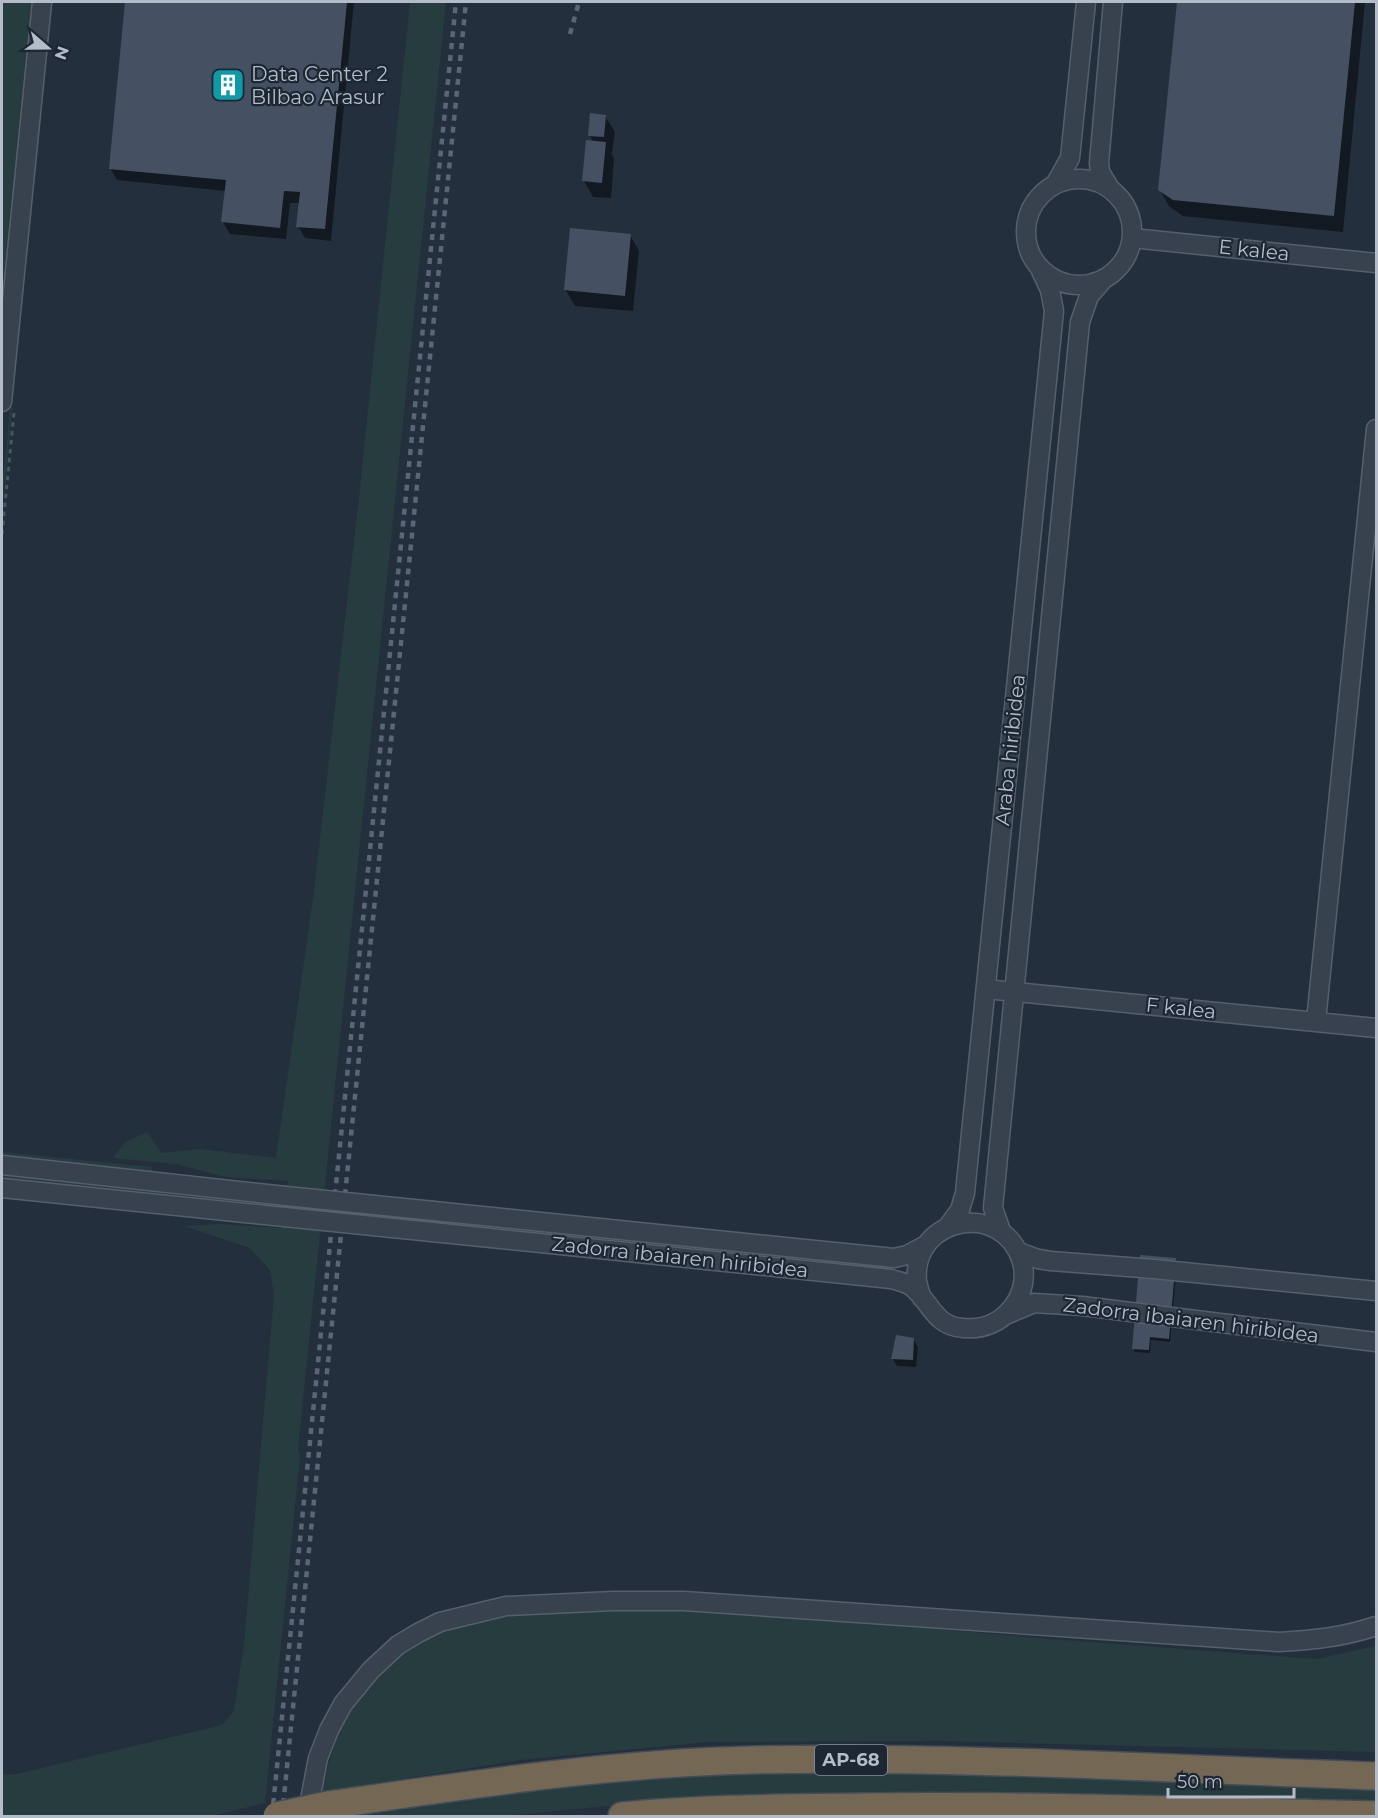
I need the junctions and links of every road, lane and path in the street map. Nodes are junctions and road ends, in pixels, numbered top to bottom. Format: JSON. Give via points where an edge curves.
{"nodes":[{"id":1,"x":42,"y":2,"type":"edge"},
{"id":2,"x":1086,"y":2,"type":"edge"},
{"id":3,"x":1113,"y":2,"type":"edge"},
{"id":4,"x":1056,"y":183,"type":"junction"},
{"id":5,"x":1109,"y":187,"type":"junction"},
{"id":6,"x":1132,"y":238,"type":"junction"},
{"id":7,"x":1377,"y":263,"type":"edge"},
{"id":8,"x":1041,"y":271,"type":"junction"},
{"id":9,"x":1101,"y":280,"type":"junction"},
{"id":10,"x":2,"y":402,"type":"edge"},
{"id":11,"x":1377,"y":429,"type":"edge"},
{"id":12,"x":986,"y":989,"type":"junction"},
{"id":13,"x":1013,"y":992,"type":"junction"},
{"id":14,"x":1316,"y":1022,"type":"junction"},
{"id":15,"x":1377,"y":1028,"type":"edge"},
{"id":16,"x":2,"y":1165,"type":"edge"},
{"id":17,"x":2,"y":1188,"type":"edge"},
{"id":18,"x":948,"y":1226,"type":"junction"},
{"id":19,"x":1001,"y":1231,"type":"junction"},
{"id":20,"x":926,"y":1245,"type":"junction"},
{"id":21,"x":1019,"y":1252,"type":"junction"},
{"id":22,"x":1377,"y":1292,"type":"edge"},
{"id":23,"x":922,"y":1298,"type":"junction"},
{"id":24,"x":1008,"y":1314,"type":"junction"},
{"id":25,"x":1377,"y":1342,"type":"edge"},
{"id":26,"x":1377,"y":1626,"type":"edge"},
{"id":27,"x":1377,"y":1776,"type":"edge"},
{"id":28,"x":317,"y":1811,"type":"edge"},
{"id":29,"x":1377,"y":1815,"type":"edge"},
{"id":30,"x":277,"y":1816,"type":"edge"},
{"id":31,"x":622,"y":1816,"type":"edge"}],
"edges":[{"from":1,"to":10,"type":"street"},
{"from":2,"to":4,"type":"street","via":[[1070,158]]},
{"from":3,"to":5,"type":"street","via":[[1099,147],[1100,172]]},
{"from":4,"to":5,"type":"street","via":[[1078,178]]},
{"from":4,"to":8,"type":"street","via":[[1038,197],[1028,213],[1025,234],[1030,255]]},
{"from":5,"to":6,"type":"street","via":[[1128,209]]},
{"from":6,"to":7,"type":"street","name":"E kalea"},
{"from":6,"to":9,"type":"street","via":[[1116,271]]},
{"from":8,"to":9,"type":"street","via":[[1061,283],[1079,286]]},
{"from":8,"to":12,"type":"street","name":"Araba hiribidea","via":[[1054,311]]},
{"from":9,"to":13,"type":"street","name":"Araba hiribidea","via":[[1089,296],[1080,322]]},
{"from":11,"to":14,"type":"street"},
{"from":12,"to":13,"type":"street","name":"F kalea"},
{"from":12,"to":18,"type":"street","name":"Araba hiribidea","via":[[965,1193],[960,1210]]},
{"from":13,"to":14,"type":"street","name":"F kalea"},
{"from":13,"to":19,"type":"street","name":"Araba hiribidea","via":[[993,1208]]},
{"from":14,"to":15,"type":"street","name":"F kalea"},
{"from":16,"to":20,"type":"street","name":"Zadorra ibaiaren hiribidea","bridge":true,"via":[[894,1258]]},
{"from":17,"to":23,"type":"street","name":"Zadorra ibaiaren hiribidea","bridge":true,"via":[[891,1279],[912,1287]]},
{"from":18,"to":19,"type":"street","via":[[975,1222]]},
{"from":18,"to":20,"type":"street"},
{"from":19,"to":21,"type":"street"},
{"from":20,"to":23,"type":"street","via":[[917,1280]]},
{"from":21,"to":22,"type":"street","via":[[1051,1261]]},
{"from":21,"to":24,"type":"street","via":[[1024,1268],[1023,1285]]},
{"from":23,"to":24,"type":"street","via":[[938,1317],[961,1328],[978,1329]]},
{"from":24,"to":25,"type":"street","name":"Zadorra ibaiaren hiribidea","via":[[1034,1303],[1082,1306]]},
{"from":26,"to":28,"type":"street","via":[[1353,1635],[1279,1642],[684,1601],[506,1606],[440,1622],[398,1645],[371,1670],[343,1704],[318,1758]]},
{"from":27,"to":28,"type":"highway","number":"AP-68","via":[[947,1760],[752,1760],[626,1767],[470,1785]]},
{"from":28,"to":30,"type":"highway","number":"AP-68","bridge":true},
{"from":29,"to":31,"type":"highway","via":[[950,1806]]}]}
